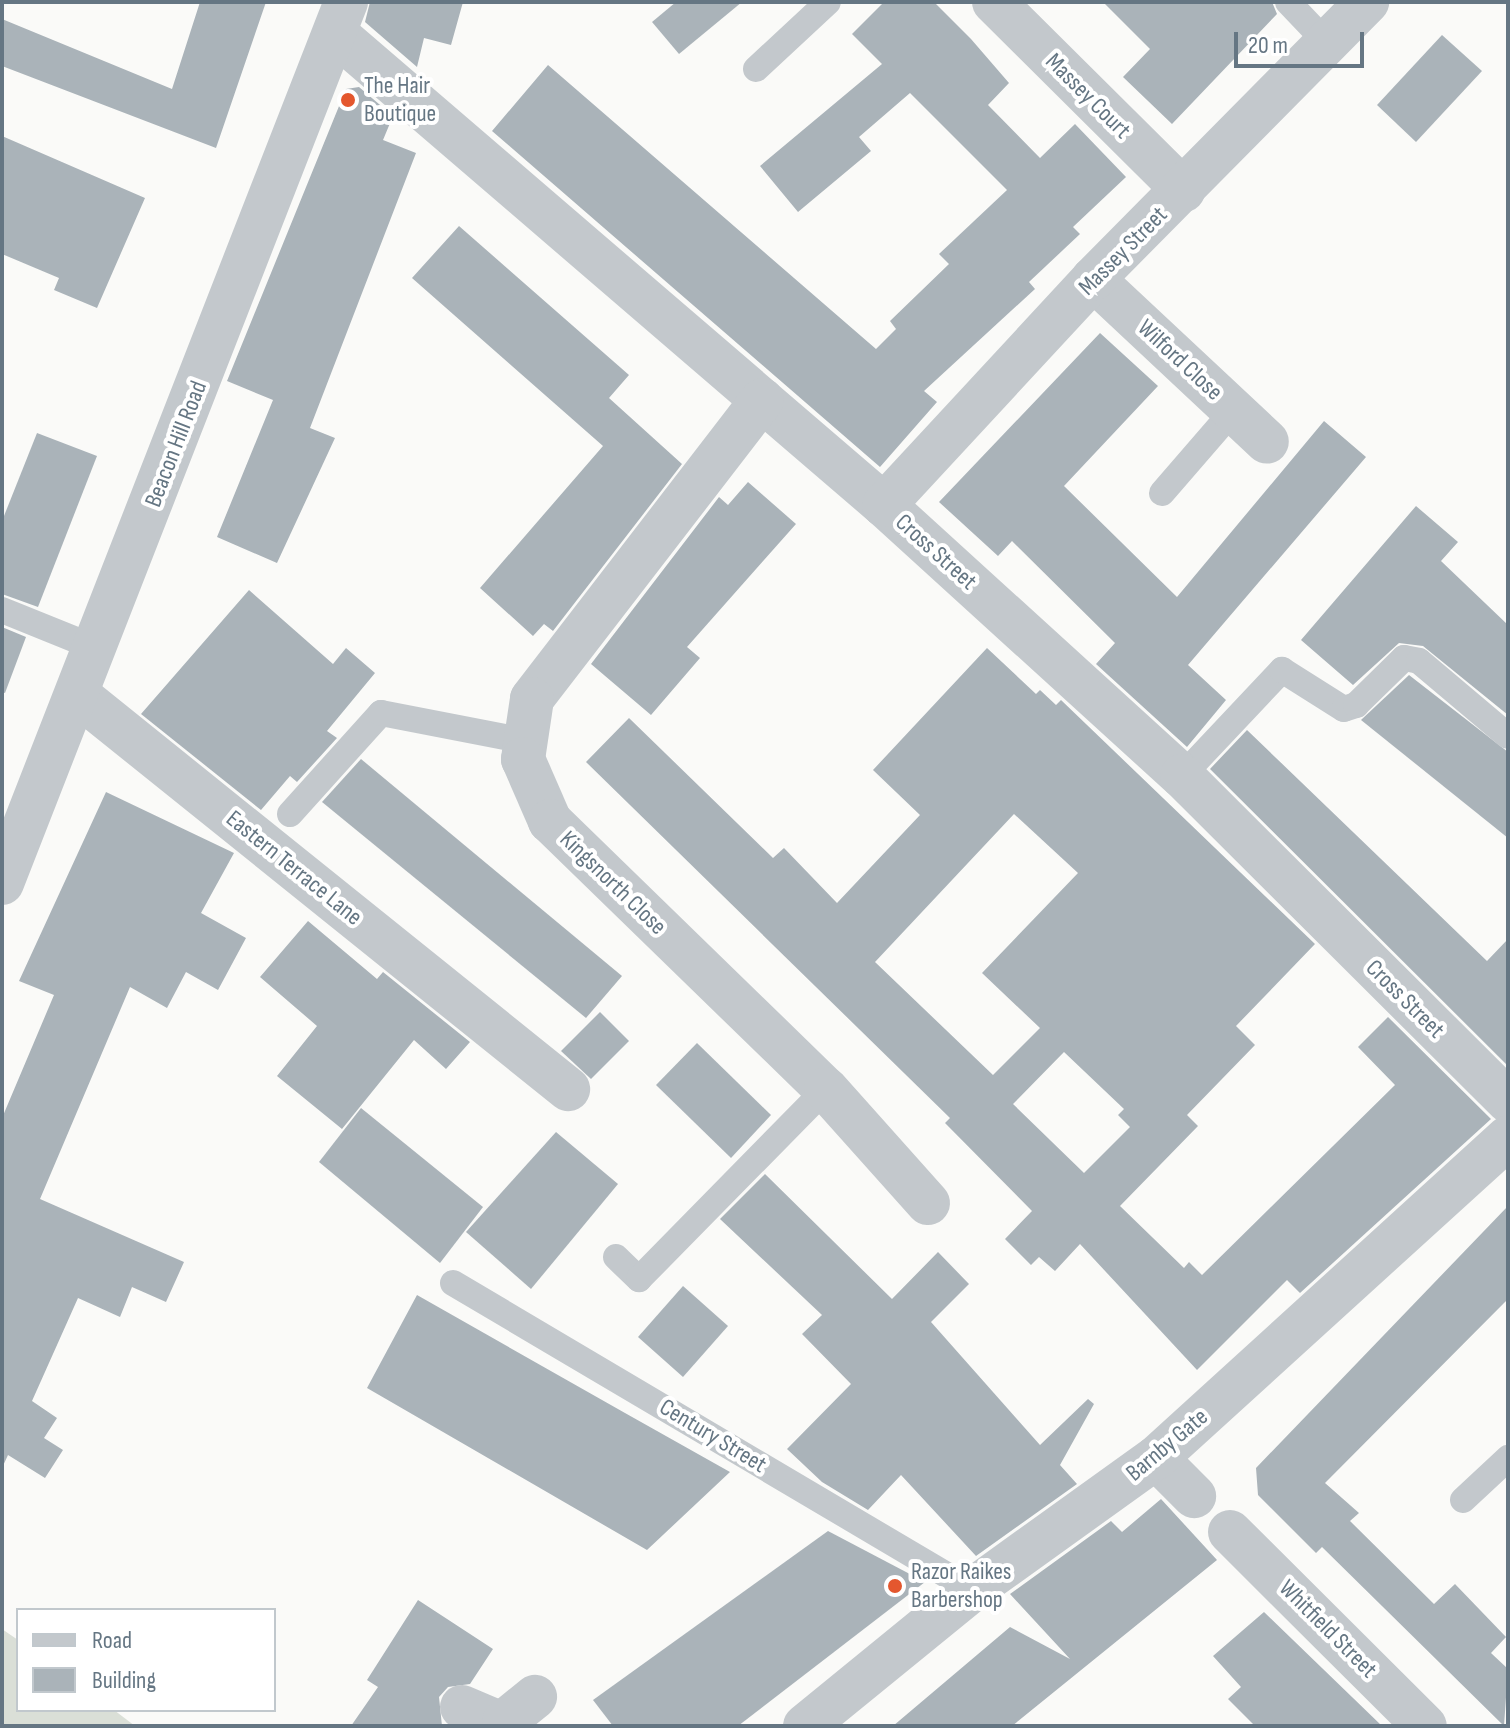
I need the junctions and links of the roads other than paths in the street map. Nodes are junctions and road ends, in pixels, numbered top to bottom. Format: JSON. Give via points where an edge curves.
{"nodes":[{"id":1,"x":828,"y":2,"type":"edge"},
{"id":2,"x":994,"y":2,"type":"edge"},
{"id":3,"x":1288,"y":2,"type":"edge"},
{"id":4,"x":1367,"y":2,"type":"edge"},
{"id":5,"x":341,"y":18,"type":"edge"},
{"id":6,"x":1328,"y":44,"type":"junction"},
{"id":7,"x":756,"y":69,"type":"dead end"},
{"id":8,"x":1183,"y":190,"type":"junction"},
{"id":9,"x":1093,"y":279,"type":"junction"},
{"id":10,"x":762,"y":400,"type":"junction"},
{"id":11,"x":1234,"y":410,"type":"junction"},
{"id":12,"x":1267,"y":442,"type":"dead end"},
{"id":13,"x":1162,"y":493,"type":"dead end"},
{"id":14,"x":884,"y":505,"type":"junction"},
{"id":15,"x":2,"y":610,"type":"edge"},
{"id":16,"x":96,"y":648,"type":"junction"},
{"id":17,"x":78,"y":695,"type":"junction"},
{"id":18,"x":1508,"y":736,"type":"edge"},
{"id":19,"x":525,"y":741,"type":"junction"},
{"id":20,"x":1182,"y":776,"type":"junction"},
{"id":21,"x":290,"y":814,"type":"dead end"},
{"id":22,"x":2,"y":883,"type":"edge"},
{"id":23,"x":568,"y":1089,"type":"dead end"},
{"id":24,"x":826,"y":1089,"type":"junction"},
{"id":25,"x":1508,"y":1101,"type":"edge"},
{"id":26,"x":1508,"y":1138,"type":"edge"},
{"id":27,"x":928,"y":1203,"type":"dead end"},
{"id":28,"x":616,"y":1257,"type":"dead end"},
{"id":29,"x":453,"y":1283,"type":"dead end"},
{"id":30,"x":1156,"y":1458,"type":"junction"},
{"id":31,"x":1508,"y":1458,"type":"edge"},
{"id":32,"x":1194,"y":1496,"type":"dead end"},
{"id":33,"x":1463,"y":1500,"type":"dead end"},
{"id":34,"x":1230,"y":1532,"type":"dead end"},
{"id":35,"x":972,"y":1590,"type":"junction"},
{"id":36,"x":462,"y":1707,"type":"dead end"},
{"id":37,"x":515,"y":1715,"type":"edge"},
{"id":38,"x":817,"y":1722,"type":"edge"},
{"id":39,"x":1425,"y":1726,"type":"edge"}],
"edges":[{"from":1,"to":7,"type":"lane"},
{"from":2,"to":8,"type":"street","name":"Massey Court"},
{"from":3,"to":6,"type":"lane"},
{"from":4,"to":6,"type":"street","name":"Massey Street"},
{"from":5,"to":10,"type":"street","name":"Cross Street"},
{"from":5,"to":16,"type":"street","name":"Beacon Hill Road"},
{"from":6,"to":8,"type":"street","name":"Massey Street"},
{"from":8,"to":9,"type":"street","name":"Massey Street"},
{"from":9,"to":11,"type":"street","name":"Wilford Close"},
{"from":9,"to":14,"type":"street","name":"Massey Street"},
{"from":10,"to":14,"type":"street","name":"Cross Street"},
{"from":10,"to":19,"type":"street","name":"Kingsnorth Close","via":[[540,687],[532,699]]},
{"from":11,"to":12,"type":"street","name":"Wilford Close"},
{"from":11,"to":13,"type":"lane"},
{"from":14,"to":20,"type":"street","name":"Cross Street"},
{"from":15,"to":16,"type":"lane"},
{"from":16,"to":17,"type":"street","name":"Beacon Hill Road"},
{"from":17,"to":22,"type":"street","name":"Beacon Hill Road"},
{"from":17,"to":23,"type":"street","name":"Eastern Terrace Lane"},
{"from":18,"to":20,"type":"lane","via":[[1419,661],[1404,658],[1356,705],[1344,709],[1282,670]]},
{"from":19,"to":21,"type":"lane","via":[[381,713]]},
{"from":19,"to":24,"type":"street","name":"Kingsnorth Close","via":[[523,759],[550,821]]},
{"from":20,"to":25,"type":"street","name":"Cross Street"},
{"from":24,"to":27,"type":"street","name":"Kingsnorth Close"},
{"from":24,"to":28,"type":"lane","via":[[639,1279]]},
{"from":26,"to":30,"type":"street","name":"Barnby Gate"},
{"from":29,"to":35,"type":"lane","name":"Century Street"},
{"from":30,"to":32,"type":"street"},
{"from":30,"to":35,"type":"street","name":"Barnby Gate"},
{"from":31,"to":33,"type":"lane"},
{"from":34,"to":39,"type":"street","name":"Whitfield Street"},
{"from":35,"to":38,"type":"street","name":"Barnby Gate"},
{"from":36,"to":37,"type":"street"}]}
